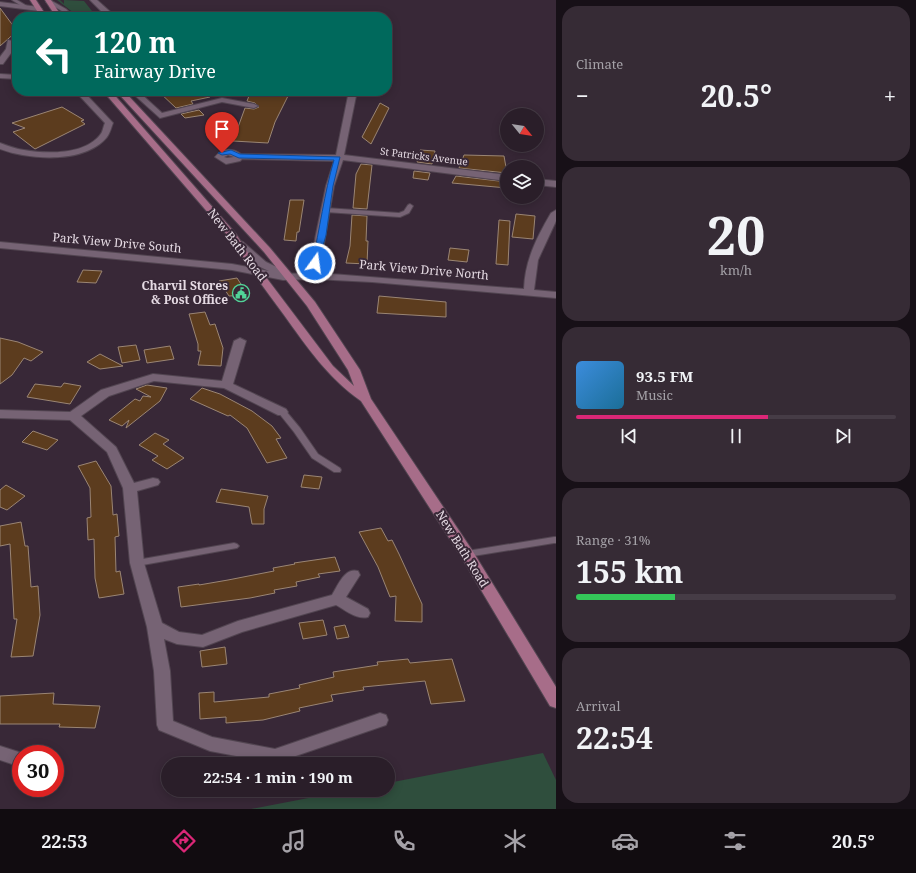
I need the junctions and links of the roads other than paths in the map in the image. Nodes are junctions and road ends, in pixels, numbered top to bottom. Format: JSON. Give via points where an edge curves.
{"nodes":[{"id":1,"x":14,"y":0,"type":"edge"},
{"id":2,"x":33,"y":0,"type":"edge"},
{"id":3,"x":48,"y":0,"type":"edge"},
{"id":4,"x":93,"y":0,"type":"edge"},
{"id":5,"x":0,"y":4,"type":"edge"},
{"id":6,"x":25,"y":6,"type":"junction"},
{"id":7,"x":39,"y":9,"type":"junction"},
{"id":8,"x":41,"y":12,"type":"edge"},
{"id":9,"x":55,"y":12,"type":"edge"},
{"id":10,"x":66,"y":12,"type":"edge"},
{"id":11,"x":107,"y":12,"type":"edge"},
{"id":12,"x":10,"y":41,"type":"dead end"},
{"id":13,"x":0,"y":62,"type":"edge"},
{"id":14,"x":0,"y":76,"type":"edge"},
{"id":15,"x":12,"y":77,"type":"edge"},
{"id":16,"x":84,"y":96,"type":"edge"},
{"id":17,"x":111,"y":96,"type":"edge"},
{"id":18,"x":125,"y":96,"type":"edge"},
{"id":19,"x":139,"y":96,"type":"edge"},
{"id":20,"x":220,"y":96,"type":"edge"},
{"id":21,"x":353,"y":96,"type":"edge"},
{"id":22,"x":222,"y":100,"type":"junction"},
{"id":23,"x":254,"y":106,"type":"dead end"},
{"id":24,"x":0,"y":146,"type":"edge"},
{"id":25,"x":239,"y":156,"type":"dead end"},
{"id":26,"x":338,"y":158,"type":"junction"},
{"id":27,"x":500,"y":177,"type":"edge"},
{"id":28,"x":544,"y":183,"type":"edge"},
{"id":29,"x":556,"y":184,"type":"edge"},
{"id":30,"x":410,"y":206,"type":"dead end"},
{"id":31,"x":326,"y":210,"type":"junction"},
{"id":32,"x":556,"y":214,"type":"edge"},
{"id":33,"x":240,"y":244,"type":"junction"},
{"id":34,"x":0,"y":246,"type":"edge"},
{"id":35,"x":246,"y":258,"type":"junction"},
{"id":36,"x":232,"y":267,"type":"junction"},
{"id":37,"x":260,"y":273,"type":"junction"},
{"id":38,"x":289,"y":276,"type":"junction"},
{"id":39,"x":314,"y":276,"type":"junction"},
{"id":40,"x":529,"y":293,"type":"junction"},
{"id":41,"x":556,"y":295,"type":"edge"},
{"id":42,"x":240,"y":342,"type":"dead end"},
{"id":43,"x":227,"y":385,"type":"junction"},
{"id":44,"x":365,"y":399,"type":"junction"},
{"id":45,"x":282,"y":412,"type":"joint"},
{"id":46,"x":0,"y":414,"type":"edge"},
{"id":47,"x":73,"y":416,"type":"junction"},
{"id":48,"x":337,"y":470,"type":"dead end"},
{"id":49,"x":153,"y":482,"type":"dead end"},
{"id":50,"x":130,"y":488,"type":"junction"},
{"id":51,"x":554,"y":540,"type":"dead end"},
{"id":52,"x":234,"y":546,"type":"dead end"},
{"id":53,"x":467,"y":554,"type":"junction"},
{"id":54,"x":137,"y":563,"type":"junction"},
{"id":55,"x":353,"y":574,"type":"dead end"},
{"id":56,"x":337,"y":599,"type":"junction"},
{"id":57,"x":363,"y":613,"type":"dead end"},
{"id":58,"x":155,"y":626,"type":"junction"},
{"id":59,"x":556,"y":701,"type":"edge"},
{"id":60,"x":380,"y":720,"type":"dead end"},
{"id":61,"x":0,"y":753,"type":"edge"},
{"id":62,"x":12,"y":757,"type":"edge"},
{"id":63,"x":264,"y":757,"type":"edge"},
{"id":64,"x":284,"y":757,"type":"edge"}],
"edges":[{"from":1,"to":6,"type":"lane"},
{"from":2,"to":7,"type":"main road"},
{"from":3,"to":9,"type":"main road"},
{"from":3,"to":10,"type":"lane"},
{"from":4,"to":11,"type":"street"},
{"from":5,"to":6,"type":"street"},
{"from":6,"to":7,"type":"street"},
{"from":7,"to":8,"type":"main road"},
{"from":12,"to":13,"type":"street","via":[[10,49]]},
{"from":14,"to":15,"type":"street"},
{"from":16,"to":24,"type":"street","via":[[109,123],[105,136],[97,143],[76,152],[50,155],[25,154]]},
{"from":17,"to":33,"type":"main road","name":"New Bath Road"},
{"from":18,"to":38,"type":"main road","name":"New Bath Road"},
{"from":19,"to":22,"type":"street","via":[[160,116]]},
{"from":20,"to":22,"type":"street"},
{"from":21,"to":26,"type":"street","via":[[343,146]]},
{"from":22,"to":23,"type":"street"},
{"from":25,"to":26,"type":"street","name":"St Patricks Avenue"},
{"from":26,"to":27,"type":"street","name":"St Patricks Avenue","via":[[349,157]]},
{"from":26,"to":31,"type":"street"},
{"from":28,"to":29,"type":"street"},
{"from":30,"to":31,"type":"lane","via":[[407,212],[400,215]]},
{"from":31,"to":39,"type":"street","via":[[313,270]]},
{"from":32,"to":40,"type":"street","via":[[536,246],[529,278]]},
{"from":33,"to":35,"type":"main road","name":"New Bath Road"},
{"from":33,"to":38,"type":"street","via":[[262,264]]},
{"from":34,"to":36,"type":"street","name":"Park View Drive South"},
{"from":35,"to":36,"type":"street"},
{"from":35,"to":37,"type":"main road","name":"New Bath Road"},
{"from":36,"to":37,"type":"street","name":"Park View Drive South"},
{"from":37,"to":38,"type":"street","name":"Park View Drive South"},
{"from":37,"to":44,"type":"main road","name":"New Bath Road","via":[[329,368]]},
{"from":38,"to":39,"type":"street","name":"Park View Drive North"},
{"from":38,"to":44,"type":"main road","name":"New Bath Road","via":[[311,304],[354,370]]},
{"from":39,"to":40,"type":"street","name":"Park View Drive North","via":[[428,283]]},
{"from":40,"to":41,"type":"street","name":"Park View Drive North"},
{"from":42,"to":43,"type":"street"},
{"from":43,"to":45,"type":"street"},
{"from":43,"to":47,"type":"street","via":[[153,377],[105,393]]},
{"from":44,"to":53,"type":"main road","name":"New Bath Road"},
{"from":45,"to":48,"type":"lane","via":[[315,456]]},
{"from":46,"to":47,"type":"street"},
{"from":47,"to":50,"type":"street","via":[[112,450]]},
{"from":49,"to":50,"type":"street"},
{"from":50,"to":54,"type":"street"},
{"from":51,"to":53,"type":"lane"},
{"from":52,"to":54,"type":"lane"},
{"from":53,"to":59,"type":"main road","name":"New Bath Road"},
{"from":54,"to":58,"type":"street"},
{"from":55,"to":56,"type":"street"},
{"from":56,"to":57,"type":"street"},
{"from":56,"to":58,"type":"street","via":[[238,627],[203,641],[177,638]]},
{"from":58,"to":63,"type":"street","via":[[162,671],[165,725],[210,744]]},
{"from":60,"to":64,"type":"street"},
{"from":61,"to":62,"type":"street"}]}
